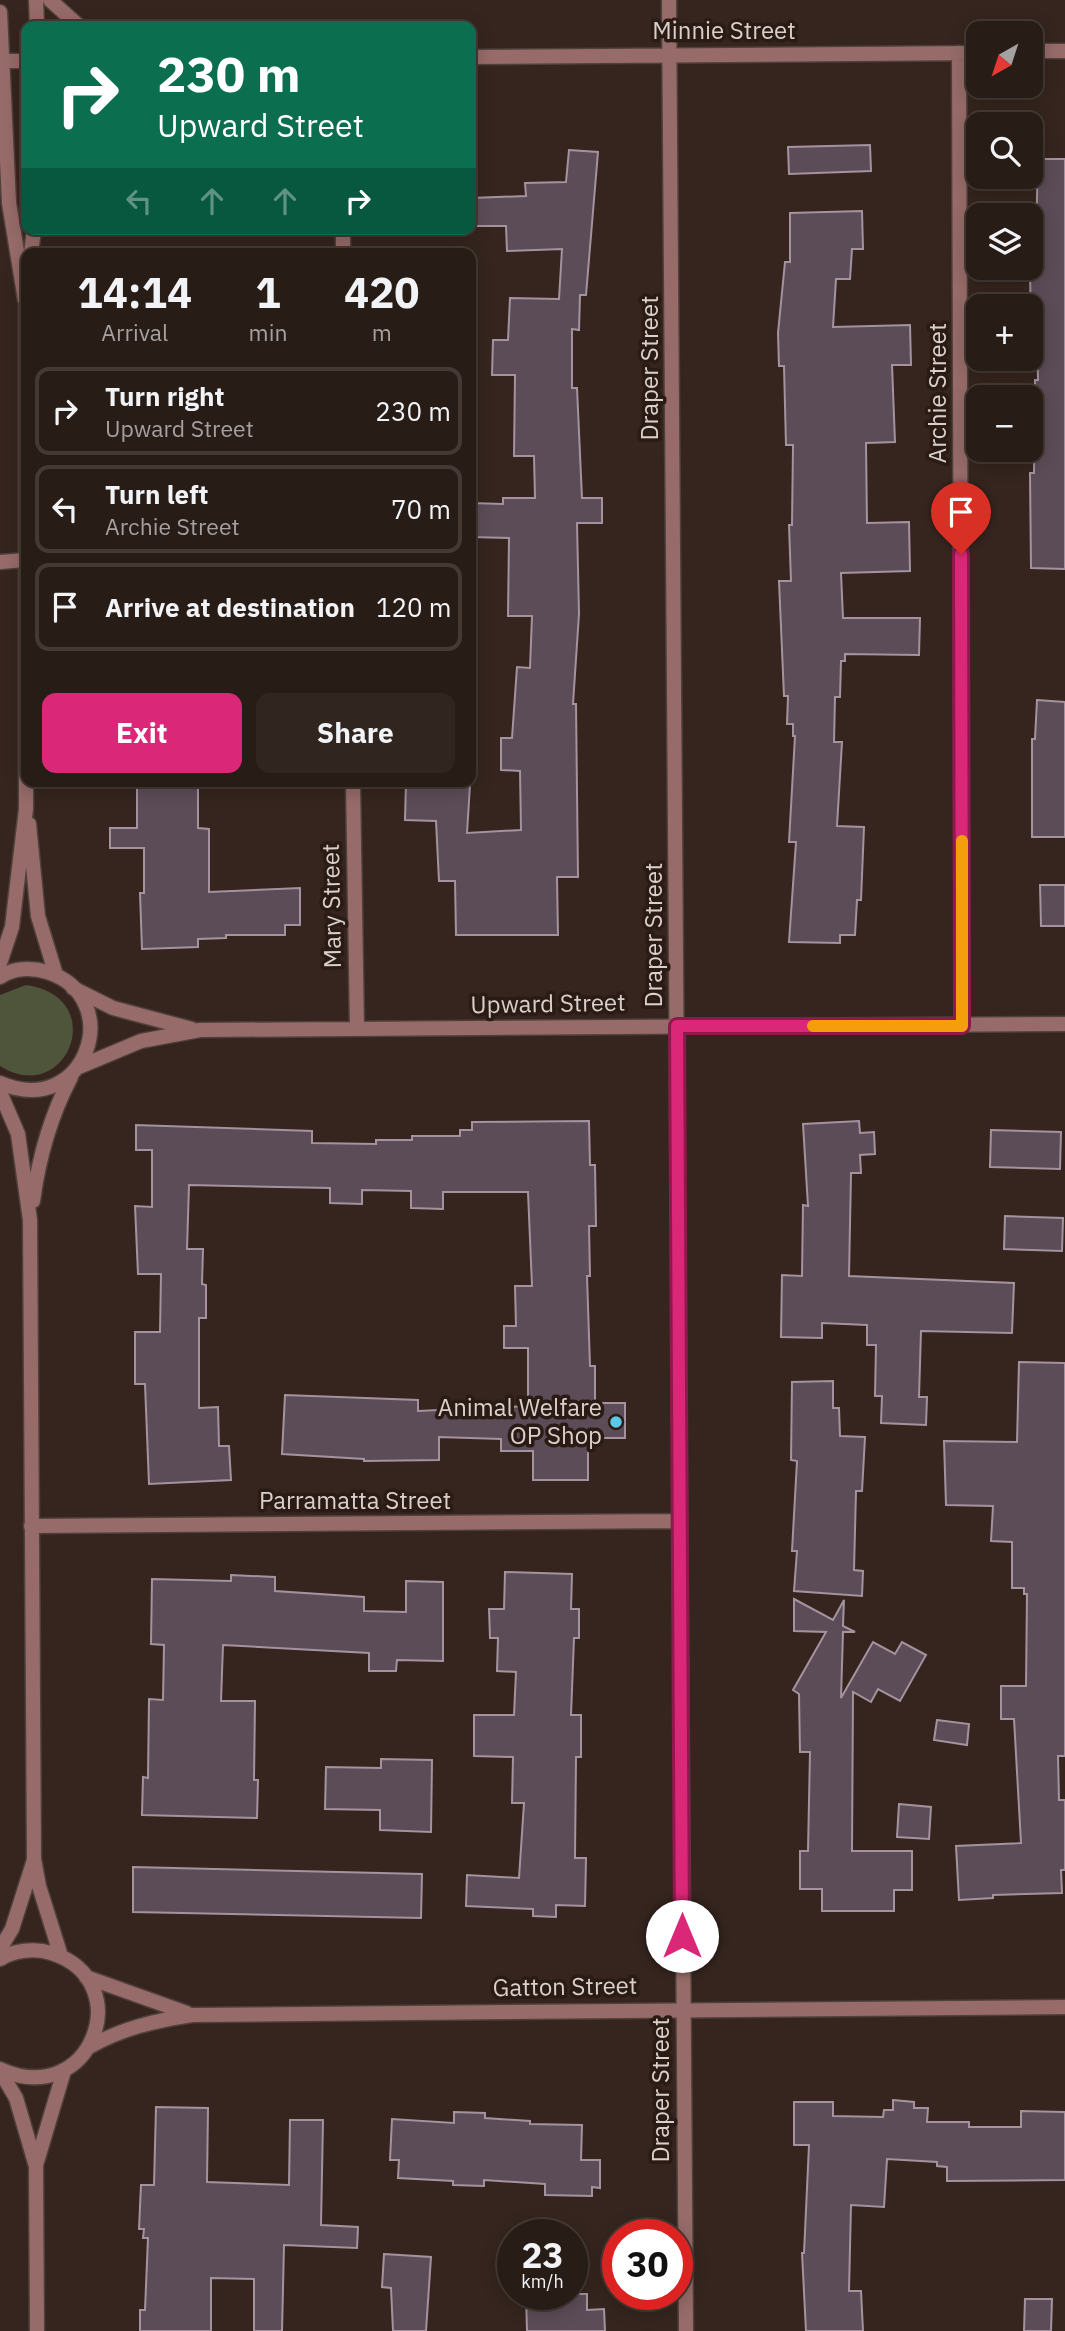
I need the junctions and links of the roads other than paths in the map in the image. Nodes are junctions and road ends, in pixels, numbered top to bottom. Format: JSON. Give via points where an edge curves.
{"nodes":[{"id":1,"x":36,"y":0,"type":"edge"},
{"id":2,"x":50,"y":0,"type":"edge"},
{"id":3,"x":669,"y":0,"type":"edge"},
{"id":4,"x":0,"y":12,"type":"edge"},
{"id":5,"x":37,"y":21,"type":"edge"},
{"id":6,"x":73,"y":21,"type":"edge"},
{"id":7,"x":1043,"y":51,"type":"edge"},
{"id":8,"x":1065,"y":51,"type":"edge"},
{"id":9,"x":959,"y":53,"type":"junction"},
{"id":10,"x":966,"y":53,"type":"edge"},
{"id":11,"x":671,"y":54,"type":"junction"},
{"id":12,"x":476,"y":57,"type":"edge"},
{"id":13,"x":1,"y":61,"type":"edge"},
{"id":14,"x":21,"y":61,"type":"edge"},
{"id":15,"x":21,"y":269,"type":"edge"},
{"id":16,"x":21,"y":560,"type":"edge"},
{"id":17,"x":0,"y":562,"type":"edge"},
{"id":18,"x":26,"y":787,"type":"edge"},
{"id":19,"x":353,"y":787,"type":"edge"},
{"id":20,"x":26,"y":809,"type":"junction"},
{"id":21,"x":0,"y":963,"type":"edge"},
{"id":22,"x":56,"y":975,"type":"junction"},
{"id":23,"x":0,"y":977,"type":"edge"},
{"id":24,"x":72,"y":988,"type":"junction"},
{"id":25,"x":1065,"y":1024,"type":"edge"},
{"id":26,"x":677,"y":1026,"type":"junction"},
{"id":27,"x":962,"y":1026,"type":"junction"},
{"id":28,"x":357,"y":1029,"type":"junction"},
{"id":29,"x":200,"y":1030,"type":"junction"},
{"id":30,"x":75,"y":1071,"type":"junction"},
{"id":31,"x":0,"y":1083,"type":"edge"},
{"id":32,"x":0,"y":1092,"type":"edge"},
{"id":33,"x":30,"y":1220,"type":"junction"},
{"id":34,"x":680,"y":1521,"type":"junction"},
{"id":35,"x":31,"y":1526,"type":"junction"},
{"id":36,"x":34,"y":1858,"type":"junction"},
{"id":37,"x":0,"y":1949,"type":"edge"},
{"id":38,"x":61,"y":1956,"type":"junction"},
{"id":39,"x":0,"y":1959,"type":"edge"},
{"id":40,"x":86,"y":1977,"type":"junction"},
{"id":41,"x":1065,"y":2007,"type":"edge"},
{"id":42,"x":684,"y":2009,"type":"junction"},
{"id":43,"x":192,"y":2015,"type":"junction"},
{"id":44,"x":89,"y":2048,"type":"junction"},
{"id":45,"x":0,"y":2070,"type":"edge"},
{"id":46,"x":64,"y":2071,"type":"junction"},
{"id":47,"x":36,"y":2165,"type":"junction"},
{"id":48,"x":37,"y":2331,"type":"edge"},
{"id":49,"x":686,"y":2331,"type":"edge"}],
"edges":[{"from":1,"to":5,"type":"street"},
{"from":2,"to":6,"type":"street"},
{"from":3,"to":11,"type":"street","name":"Draper Street"},
{"from":4,"to":13,"type":"street"},
{"from":7,"to":8,"type":"street"},
{"from":9,"to":10,"type":"street","name":"Minnie Street"},
{"from":9,"to":11,"type":"street","name":"Minnie Street"},
{"from":9,"to":27,"type":"street","name":"Archie Street"},
{"from":11,"to":12,"type":"street","name":"Minnie Street"},
{"from":11,"to":26,"type":"street","name":"Draper Street"},
{"from":13,"to":14,"type":"street"},
{"from":13,"to":15,"type":"street","via":[[9,203]]},
{"from":16,"to":17,"type":"street"},
{"from":18,"to":20,"type":"street"},
{"from":19,"to":28,"type":"street","name":"Mary Street"},
{"from":20,"to":21,"type":"street","via":[[14,917]]},
{"from":20,"to":22,"type":"street","via":[[38,916]]},
{"from":22,"to":23,"type":"street","via":[[19,970]]},
{"from":22,"to":24,"type":"street"},
{"from":24,"to":29,"type":"street","name":"Upward Street","via":[[113,1008]]},
{"from":24,"to":30,"type":"street","via":[[83,1002],[90,1030],[87,1055]]},
{"from":25,"to":27,"type":"street","name":"Upward Street"},
{"from":26,"to":27,"type":"street","name":"Upward Street"},
{"from":26,"to":28,"type":"street","name":"Upward Street"},
{"from":26,"to":34,"type":"street","name":"Draper Street"},
{"from":28,"to":29,"type":"street","name":"Upward Street"},
{"from":29,"to":30,"type":"street","name":"Upward Street","via":[[141,1041]]},
{"from":30,"to":31,"type":"street","name":"Upward Street","via":[[60,1083],[30,1090]]},
{"from":30,"to":33,"type":"street","via":[[54,1109]]},
{"from":32,"to":33,"type":"street","via":[[18,1134]]},
{"from":33,"to":35,"type":"street"},
{"from":34,"to":35,"type":"street","name":"Parramatta Street"},
{"from":34,"to":42,"type":"street","name":"Draper Street"},
{"from":35,"to":36,"type":"street"},
{"from":36,"to":37,"type":"street","via":[[12,1929]]},
{"from":36,"to":38,"type":"street"},
{"from":38,"to":39,"type":"street","via":[[23,1950]]},
{"from":38,"to":40,"type":"street"},
{"from":40,"to":43,"type":"street","name":"Gatton Street"},
{"from":40,"to":44,"type":"street","via":[[99,2012]]},
{"from":41,"to":42,"type":"street","name":"Gatton Street"},
{"from":42,"to":43,"type":"street","name":"Gatton Street"},
{"from":42,"to":49,"type":"street","name":"Draper Street"},
{"from":43,"to":44,"type":"street","name":"Gatton Street","via":[[118,2031]]},
{"from":44,"to":46,"type":"street","name":"Gatton Street"},
{"from":45,"to":46,"type":"street","via":[[31,2079]]},
{"from":45,"to":47,"type":"street","via":[[16,2098]]},
{"from":46,"to":47,"type":"street"},
{"from":47,"to":48,"type":"street"}]}
